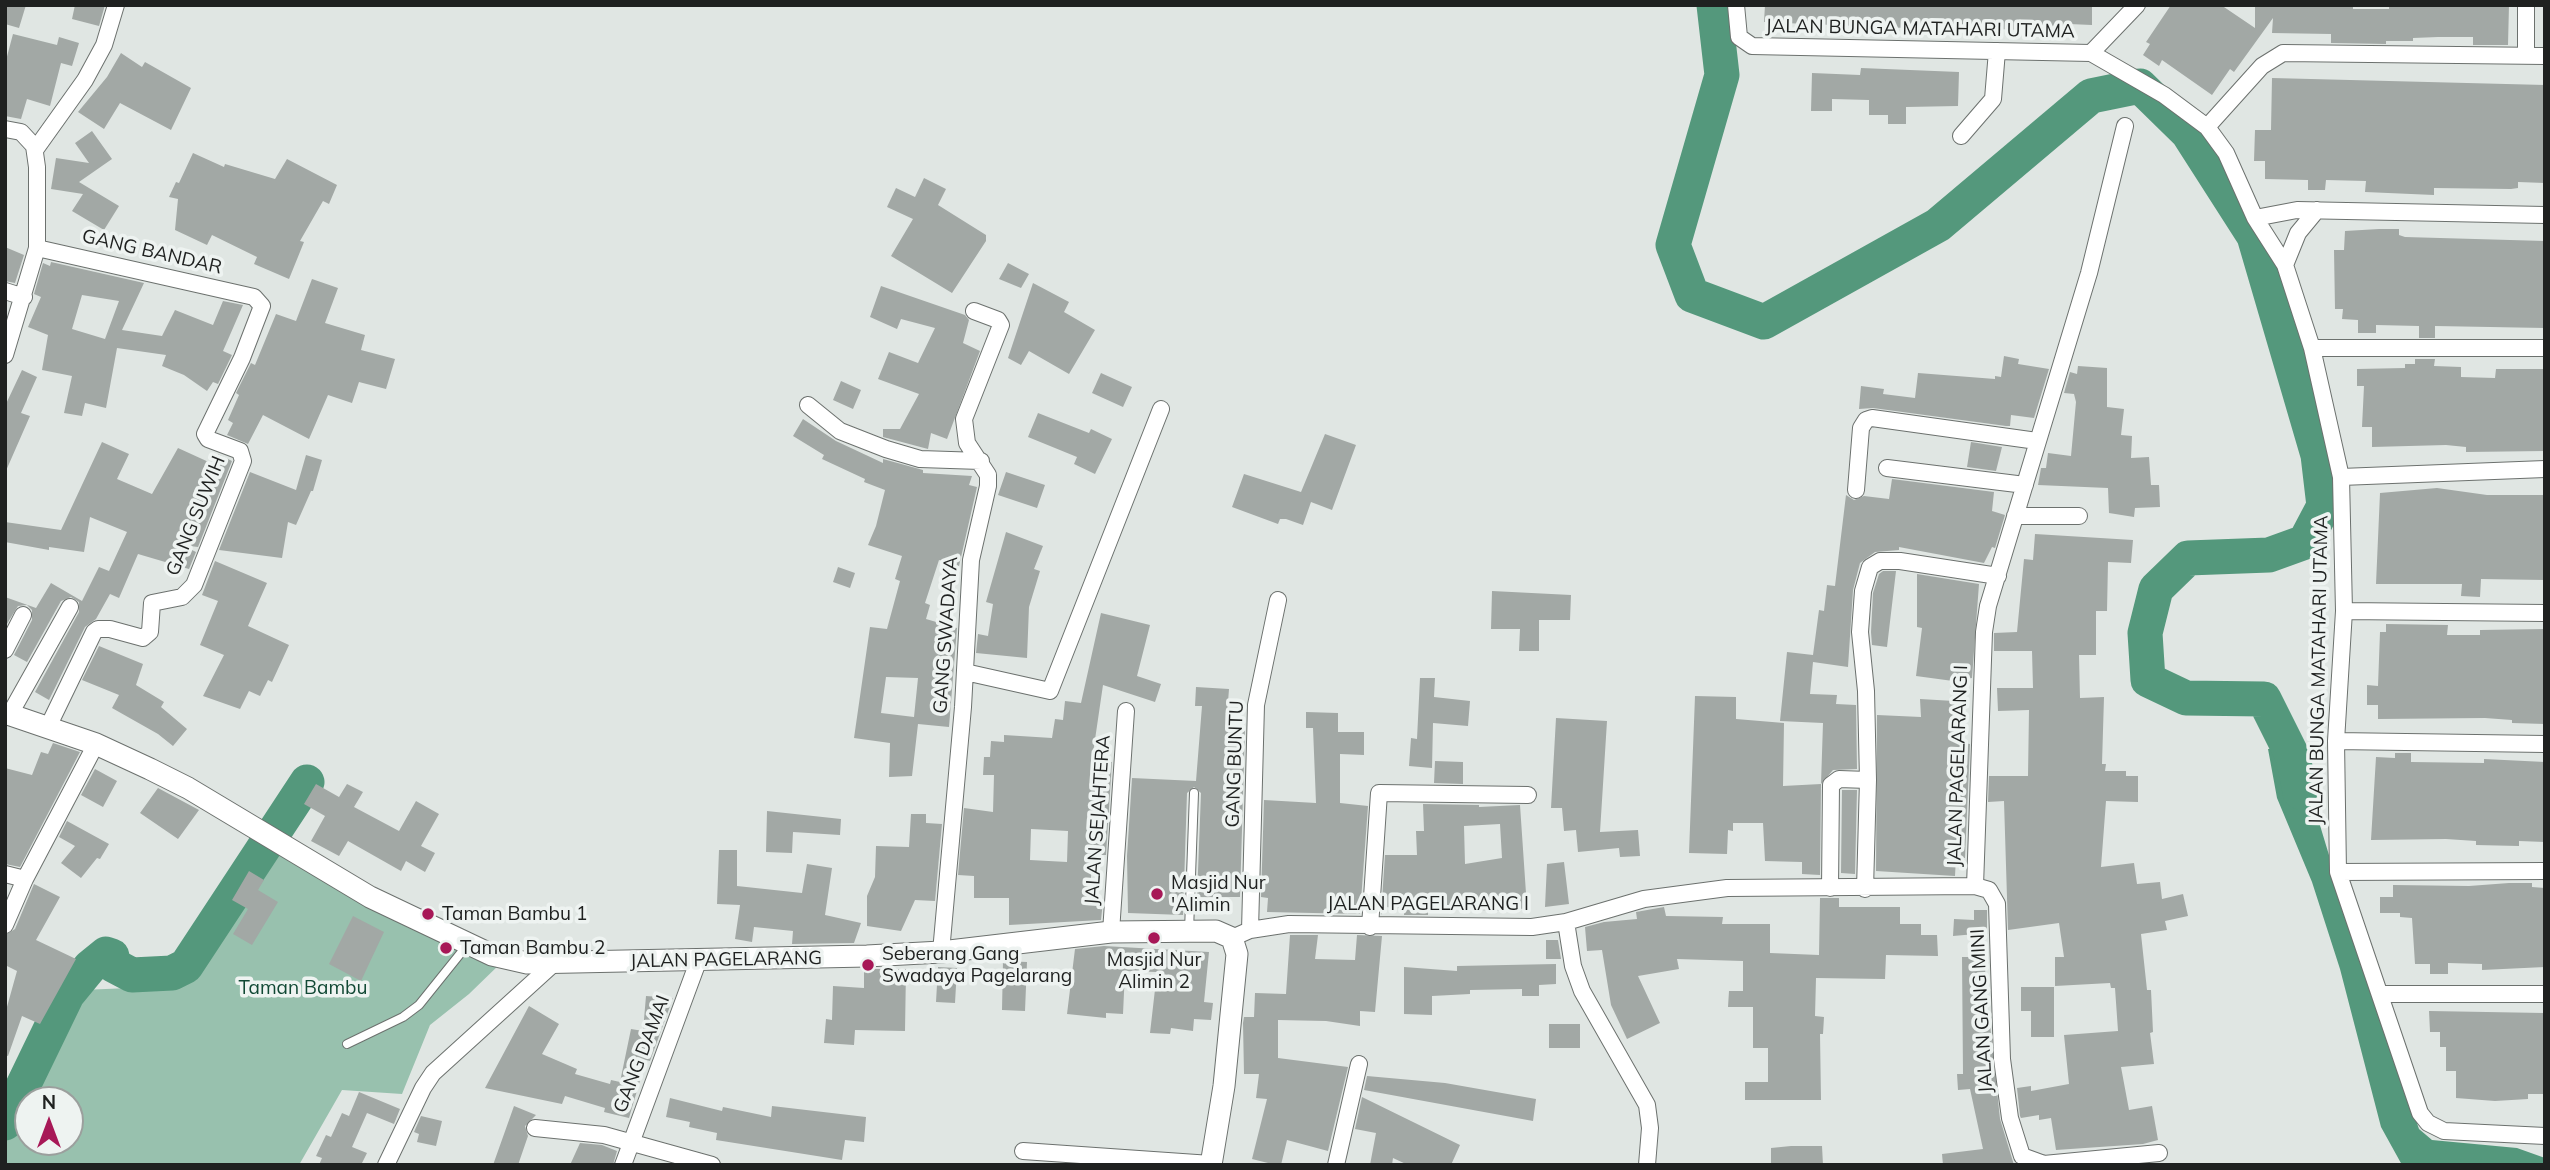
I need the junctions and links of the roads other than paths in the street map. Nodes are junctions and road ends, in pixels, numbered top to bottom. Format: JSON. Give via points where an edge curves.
{"nodes":[{"id":1,"x":116,"y":5,"type":"edge"},
{"id":2,"x":1736,"y":5,"type":"edge"},
{"id":3,"x":2137,"y":5,"type":"edge"},
{"id":4,"x":2526,"y":5,"type":"edge"},
{"id":5,"x":1997,"y":51,"type":"junction"},
{"id":6,"x":2091,"y":53,"type":"junction"},
{"id":7,"x":2526,"y":56,"type":"junction"},
{"id":8,"x":2545,"y":56,"type":"edge"},
{"id":9,"x":2125,"y":126,"type":"dead end"},
{"id":10,"x":2207,"y":127,"type":"junction"},
{"id":11,"x":5,"y":129,"type":"edge"},
{"id":12,"x":1961,"y":136,"type":"dead end"},
{"id":13,"x":35,"y":150,"type":"junction"},
{"id":14,"x":2316,"y":211,"type":"junction"},
{"id":15,"x":2545,"y":215,"type":"edge"},
{"id":16,"x":2255,"y":218,"type":"junction"},
{"id":17,"x":37,"y":248,"type":"junction"},
{"id":18,"x":2285,"y":265,"type":"junction"},
{"id":19,"x":5,"y":291,"type":"edge"},
{"id":20,"x":24,"y":297,"type":"junction"},
{"id":21,"x":258,"y":300,"type":"joint"},
{"id":22,"x":974,"y":311,"type":"dead end"},
{"id":23,"x":2312,"y":348,"type":"junction"},
{"id":24,"x":2545,"y":348,"type":"edge"},
{"id":25,"x":5,"y":355,"type":"edge"},
{"id":26,"x":808,"y":405,"type":"dead end"},
{"id":27,"x":1161,"y":409,"type":"dead end"},
{"id":28,"x":2037,"y":441,"type":"junction"},
{"id":29,"x":981,"y":461,"type":"junction"},
{"id":30,"x":1887,"y":468,"type":"dead end"},
{"id":31,"x":2545,"y":469,"type":"edge"},
{"id":32,"x":2341,"y":477,"type":"junction"},
{"id":33,"x":2025,"y":485,"type":"junction"},
{"id":34,"x":1856,"y":490,"type":"dead end"},
{"id":35,"x":2015,"y":516,"type":"junction"},
{"id":36,"x":2079,"y":516,"type":"dead end"},
{"id":37,"x":1998,"y":576,"type":"junction"},
{"id":38,"x":1278,"y":600,"type":"dead end"},
{"id":39,"x":70,"y":607,"type":"dead end"},
{"id":40,"x":2344,"y":611,"type":"junction"},
{"id":41,"x":2545,"y":613,"type":"edge"},
{"id":42,"x":23,"y":615,"type":"dead end"},
{"id":43,"x":5,"y":650,"type":"edge"},
{"id":44,"x":965,"y":672,"type":"junction"},
{"id":45,"x":1126,"y":711,"type":"dead end"},
{"id":46,"x":8,"y":713,"type":"edge"},
{"id":47,"x":48,"y":727,"type":"junction"},
{"id":48,"x":2336,"y":741,"type":"junction"},
{"id":49,"x":96,"y":744,"type":"junction"},
{"id":50,"x":2545,"y":744,"type":"edge"},
{"id":51,"x":1868,"y":780,"type":"junction"},
{"id":52,"x":1195,"y":793,"type":"dead end"},
{"id":53,"x":1528,"y":795,"type":"dead end"},
{"id":54,"x":2545,"y":871,"type":"edge"},
{"id":55,"x":2339,"y":872,"type":"junction"},
{"id":56,"x":5,"y":874,"type":"edge"},
{"id":57,"x":25,"y":879,"type":"junction"},
{"id":58,"x":1975,"y":886,"type":"junction"},
{"id":59,"x":1830,"y":888,"type":"junction"},
{"id":60,"x":1865,"y":889,"type":"junction"},
{"id":61,"x":1566,"y":922,"type":"junction"},
{"id":62,"x":5,"y":925,"type":"edge"},
{"id":63,"x":1370,"y":927,"type":"junction"},
{"id":64,"x":1189,"y":931,"type":"junction"},
{"id":65,"x":1111,"y":932,"type":"junction"},
{"id":66,"x":1241,"y":934,"type":"junction"},
{"id":67,"x":468,"y":944,"type":"junction"},
{"id":68,"x":941,"y":952,"type":"junction"},
{"id":69,"x":699,"y":959,"type":"junction"},
{"id":70,"x":552,"y":965,"type":"junction"},
{"id":71,"x":2382,"y":994,"type":"junction"},
{"id":72,"x":2545,"y":994,"type":"edge"},
{"id":73,"x":347,"y":1044,"type":"dead end"},
{"id":74,"x":1359,"y":1064,"type":"dead end"},
{"id":75,"x":535,"y":1128,"type":"dead end"},
{"id":76,"x":2545,"y":1136,"type":"edge"},
{"id":77,"x":631,"y":1142,"type":"junction"},
{"id":78,"x":1023,"y":1151,"type":"dead end"},
{"id":79,"x":2159,"y":1153,"type":"dead end"},
{"id":80,"x":1211,"y":1164,"type":"edge"},
{"id":81,"x":386,"y":1165,"type":"edge"},
{"id":82,"x":623,"y":1165,"type":"edge"},
{"id":83,"x":712,"y":1165,"type":"edge"},
{"id":84,"x":1336,"y":1165,"type":"edge"},
{"id":85,"x":1647,"y":1165,"type":"edge"}],
"edges":[{"from":1,"to":13,"type":"street","via":[[104,45],[85,80]]},
{"from":2,"to":5,"type":"street","name":"JALAN BUNGA MATAHARI UTAMA","via":[[1739,37],[1752,46]]},
{"from":3,"to":6,"type":"street"},
{"from":4,"to":7,"type":"street"},
{"from":5,"to":6,"type":"street","name":"JALAN BUNGA MATAHARI UTAMA"},
{"from":5,"to":12,"type":"street","via":[[1993,99]]},
{"from":6,"to":10,"type":"street","name":"JALAN BUNGA MATAHARI UTAMA","via":[[2165,94]]},
{"from":7,"to":8,"type":"street"},
{"from":7,"to":10,"type":"street","via":[[2283,53],[2262,66]]},
{"from":9,"to":28,"type":"street","name":"JALAN PAGELARANG I","via":[[2089,273]]},
{"from":10,"to":16,"type":"street","name":"JALAN BUNGA MATAHARI UTAMA","via":[[2226,153]]},
{"from":11,"to":13,"type":"street","via":[[21,132]]},
{"from":13,"to":17,"type":"street"},
{"from":14,"to":15,"type":"street"},
{"from":14,"to":16,"type":"street"},
{"from":14,"to":18,"type":"street","via":[[2291,244]]},
{"from":16,"to":18,"type":"street","name":"JALAN BUNGA MATAHARI UTAMA"},
{"from":17,"to":20,"type":"street"},
{"from":17,"to":21,"type":"street","name":"GANG BANDAR"},
{"from":18,"to":23,"type":"street","name":"JALAN BUNGA MATAHARI UTAMA"},
{"from":19,"to":20,"type":"street"},
{"from":20,"to":25,"type":"street"},
{"from":21,"to":47,"type":"street","name":"GANG SUWIH","via":[[261,314],[205,434],[240,451],[243,461],[194,585],[182,597],[152,603],[150,631],[143,638],[110,629],[94,632]]},
{"from":22,"to":29,"type":"street","name":"GANG SWADAYA","via":[[1000,325],[964,419],[967,443]]},
{"from":23,"to":24,"type":"street"},
{"from":23,"to":32,"type":"street","name":"JALAN BUNGA MATAHARI UTAMA"},
{"from":26,"to":29,"type":"street","via":[[840,432],[886,449],[920,459]]},
{"from":27,"to":44,"type":"street","via":[[1050,691]]},
{"from":28,"to":33,"type":"street","name":"JALAN PAGELARANG I"},
{"from":28,"to":34,"type":"street","via":[[1872,418],[1861,428]]},
{"from":29,"to":44,"type":"street","name":"GANG SWADAYA","via":[[988,486],[971,561]]},
{"from":30,"to":33,"type":"street"},
{"from":31,"to":32,"type":"street"},
{"from":32,"to":40,"type":"street","name":"JALAN BUNGA MATAHARI UTAMA"},
{"from":33,"to":35,"type":"street","name":"JALAN PAGELARANG I"},
{"from":35,"to":36,"type":"street"},
{"from":35,"to":37,"type":"street","name":"JALAN PAGELARANG I"},
{"from":37,"to":51,"type":"street","via":[[1900,561],[1881,561],[1870,567],[1860,632]]},
{"from":37,"to":58,"type":"street","name":"JALAN PAGELARANG I","via":[[1984,632]]},
{"from":38,"to":66,"type":"street","name":"GANG BUNTU","via":[[1256,705]]},
{"from":39,"to":46,"type":"street"},
{"from":40,"to":41,"type":"street"},
{"from":40,"to":48,"type":"street","name":"JALAN BUNGA MATAHARI UTAMA"},
{"from":42,"to":43,"type":"street"},
{"from":44,"to":68,"type":"street","name":"GANG SWADAYA"},
{"from":45,"to":65,"type":"street","name":"JALAN SEJAHTERA"},
{"from":46,"to":47,"type":"street","name":"JALAN PAGELARANG"},
{"from":47,"to":49,"type":"street","name":"JALAN PAGELARANG"},
{"from":48,"to":50,"type":"street"},
{"from":48,"to":55,"type":"street","name":"JALAN BUNGA MATAHARI UTAMA"},
{"from":49,"to":57,"type":"street"},
{"from":49,"to":67,"type":"street","name":"JALAN PAGELARANG","via":[[188,788],[370,897]]},
{"from":51,"to":59,"type":"street","via":[[1839,779],[1831,785]]},
{"from":51,"to":60,"type":"street"},
{"from":52,"to":64,"type":"lane"},
{"from":53,"to":63,"type":"street","via":[[1379,793]]},
{"from":54,"to":55,"type":"street"},
{"from":55,"to":71,"type":"street","name":"JALAN BUNGA MATAHARI UTAMA"},
{"from":56,"to":57,"type":"street"},
{"from":57,"to":62,"type":"street"},
{"from":58,"to":60,"type":"street","name":"JALAN PAGELARANG I"},
{"from":58,"to":79,"type":"street","name":"JALAN GANG MINI","via":[[1989,890],[1997,904],[2002,1059],[2010,1118],[2022,1156],[2044,1164]]},
{"from":59,"to":60,"type":"street","name":"JALAN PAGELARANG I"},
{"from":59,"to":61,"type":"street","name":"JALAN PAGELARANG I","via":[[1678,893]]},
{"from":61,"to":63,"type":"street","name":"JALAN PAGELARANG I","via":[[1502,928]]},
{"from":61,"to":85,"type":"street","via":[[1582,991],[1647,1105]]},
{"from":63,"to":66,"type":"street","name":"JALAN PAGELARANG I","via":[[1289,924]]},
{"from":64,"to":65,"type":"street","name":"JALAN PAGELARANG"},
{"from":64,"to":66,"type":"street","name":"JALAN PAGELARANG"},
{"from":65,"to":68,"type":"street","name":"JALAN PAGELARANG"},
{"from":66,"to":80,"type":"street"},
{"from":67,"to":70,"type":"street","name":"JALAN PAGELARANG","via":[[507,959]]},
{"from":67,"to":73,"type":"lane","via":[[419,1005]]},
{"from":68,"to":69,"type":"street","name":"JALAN PAGELARANG"},
{"from":69,"to":70,"type":"street","name":"JALAN PAGELARANG"},
{"from":69,"to":77,"type":"street","name":"GANG DAMAI"},
{"from":70,"to":81,"type":"street","via":[[433,1073]]},
{"from":71,"to":72,"type":"street"},
{"from":71,"to":76,"type":"street","name":"JALAN BUNGA MATAHARI UTAMA","via":[[2420,1113],[2428,1123],[2444,1131]]},
{"from":74,"to":84,"type":"street"},
{"from":75,"to":77,"type":"street"},
{"from":77,"to":82,"type":"street","name":"GANG DAMAI"},
{"from":77,"to":83,"type":"street"},
{"from":78,"to":80,"type":"street"}]}
